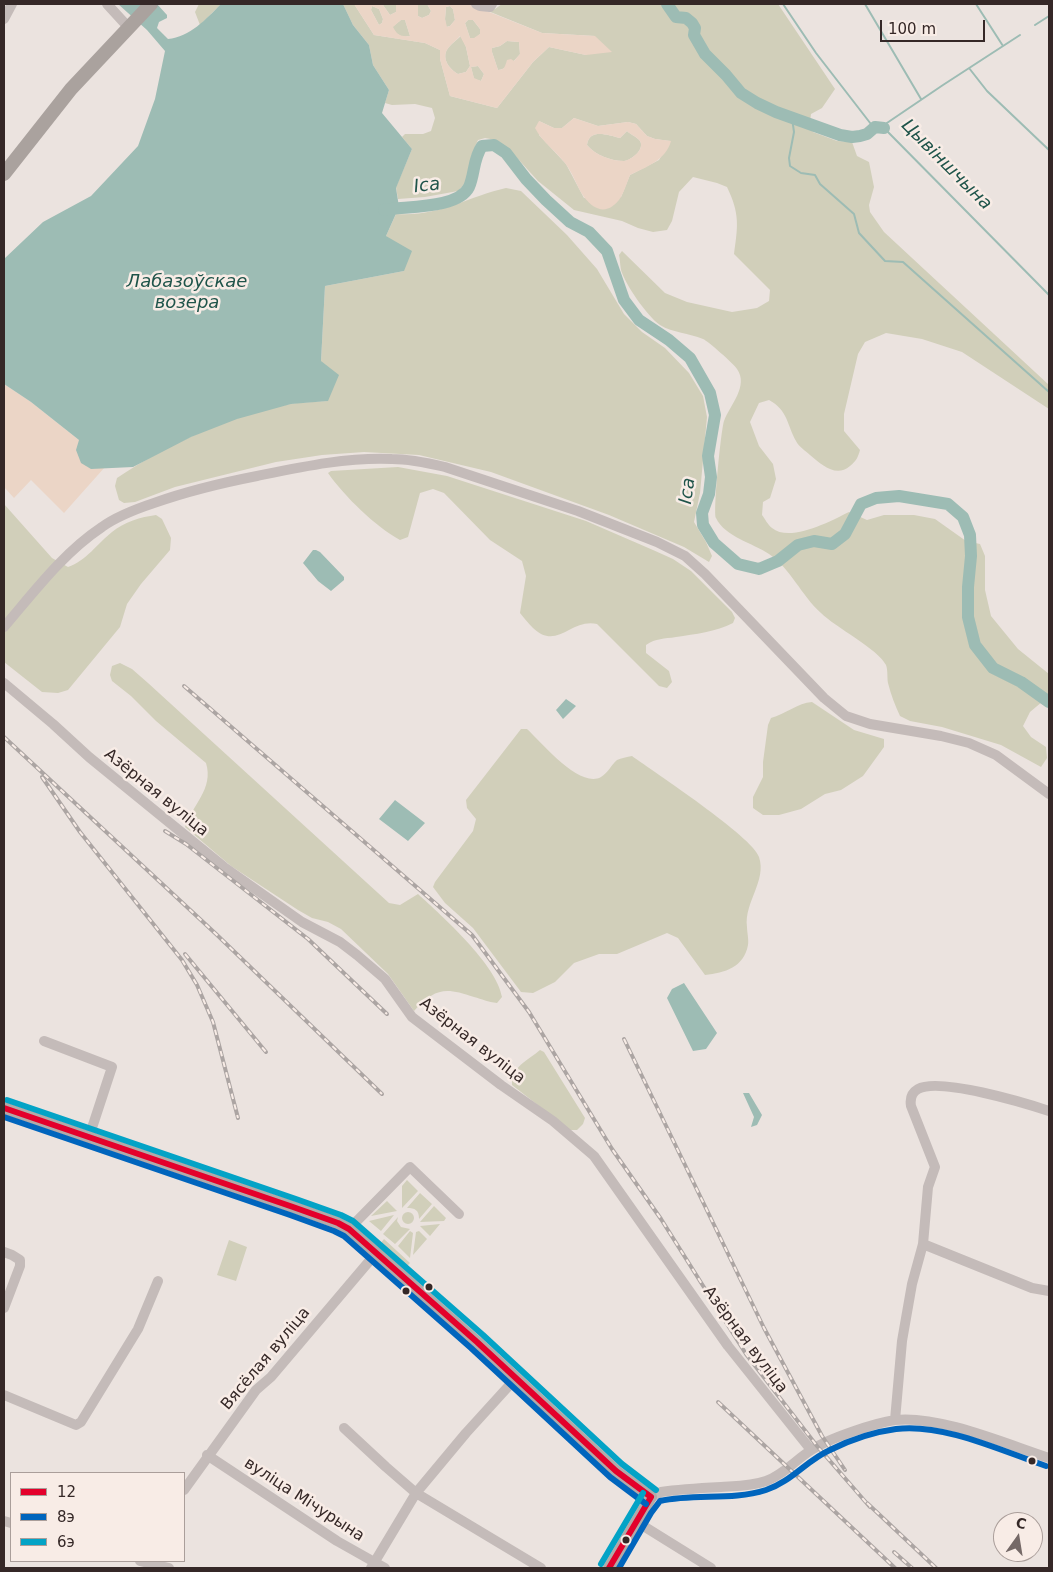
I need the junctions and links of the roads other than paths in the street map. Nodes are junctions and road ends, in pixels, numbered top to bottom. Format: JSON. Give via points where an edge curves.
{"nodes":[{"id":1,"x":12,"y":4,"type":"edge"},
{"id":2,"x":107,"y":4,"type":"edge"},
{"id":3,"x":152,"y":4,"type":"edge"},
{"id":4,"x":492,"y":4,"type":"edge"},
{"id":5,"x":478,"y":5,"type":"edge"},
{"id":6,"x":4,"y":19,"type":"edge"},
{"id":7,"x":132,"y":24,"type":"junction"},
{"id":8,"x":4,"y":174,"type":"edge"},
{"id":9,"x":4,"y":627,"type":"edge"},
{"id":10,"x":4,"y":683,"type":"edge"},
{"id":11,"x":1049,"y":794,"type":"edge"},
{"id":12,"x":44,"y":1041,"type":"dead end"},
{"id":13,"x":4,"y":1108,"type":"edge"},
{"id":14,"x":1049,"y":1111,"type":"edge"},
{"id":15,"x":89,"y":1137,"type":"junction"},
{"id":16,"x":460,"y":1214,"type":"dead end"},
{"id":17,"x":350,"y":1229,"type":"junction"},
{"id":18,"x":923,"y":1244,"type":"junction"},
{"id":19,"x":4,"y":1252,"type":"edge"},
{"id":20,"x":377,"y":1252,"type":"junction"},
{"id":21,"x":158,"y":1281,"type":"dead end"},
{"id":22,"x":1049,"y":1291,"type":"edge"},
{"id":23,"x":4,"y":1308,"type":"edge"},
{"id":24,"x":516,"y":1378,"type":"junction"},
{"id":25,"x":4,"y":1394,"type":"edge"},
{"id":26,"x":895,"y":1420,"type":"junction"},
{"id":27,"x":344,"y":1428,"type":"dead end"},
{"id":28,"x":811,"y":1450,"type":"junction"},
{"id":29,"x":208,"y":1456,"type":"junction"},
{"id":30,"x":1049,"y":1458,"type":"edge"},
{"id":31,"x":185,"y":1489,"type":"edge"},
{"id":32,"x":416,"y":1493,"type":"junction"},
{"id":33,"x":651,"y":1497,"type":"junction"},
{"id":34,"x":637,"y":1522,"type":"junction"},
{"id":35,"x":144,"y":1562,"type":"edge"},
{"id":36,"x":372,"y":1565,"type":"edge"},
{"id":37,"x":169,"y":1568,"type":"edge"},
{"id":38,"x":385,"y":1568,"type":"edge"},
{"id":39,"x":541,"y":1568,"type":"edge"},
{"id":40,"x":609,"y":1568,"type":"edge"},
{"id":41,"x":712,"y":1568,"type":"edge"}],
"edges":[{"from":1,"to":6,"type":"street"},
{"from":2,"to":7,"type":"street"},
{"from":3,"to":7,"type":"highway"},
{"from":4,"to":5,"type":"street","via":[[490,7]]},
{"from":7,"to":8,"type":"highway","via":[[70,89]]},
{"from":9,"to":11,"type":"street","via":[[66,557],[103,526],[131,511],[187,491],[298,468],[343,461],[392,459],[423,462],[578,511],[685,556],[824,698],[846,716],[969,744],[996,755]]},
{"from":10,"to":28,"type":"street","name":"Азёрная вуліца","via":[[224,867],[302,922],[357,955],[385,979],[412,1017],[553,1121],[594,1156],[728,1346]]},
{"from":12,"to":15,"type":"street","via":[[112,1068]]},
{"from":13,"to":15,"type":"main road"},
{"from":14,"to":18,"type":"street","via":[[1018,1101],[942,1086],[918,1089],[910,1100],[911,1106],[935,1167],[928,1187]]},
{"from":15,"to":17,"type":"main road"},
{"from":16,"to":17,"type":"street","via":[[410,1167]]},
{"from":17,"to":20,"type":"main road"},
{"from":18,"to":22,"type":"street","via":[[1032,1288]]},
{"from":18,"to":26,"type":"street","via":[[902,1341]]},
{"from":19,"to":23,"type":"street","via":[[20,1260],[20,1266]]},
{"from":20,"to":24,"type":"main road"},
{"from":20,"to":29,"type":"street","name":"Вясёлая вуліца","via":[[271,1377],[256,1390]]},
{"from":21,"to":25,"type":"street","via":[[138,1329],[81,1422],[76,1425]]},
{"from":24,"to":32,"type":"street"},
{"from":24,"to":33,"type":"main road","via":[[616,1471]]},
{"from":26,"to":28,"type":"street","via":[[873,1425]]},
{"from":26,"to":30,"type":"street","via":[[931,1421]]},
{"from":27,"to":32,"type":"street"},
{"from":28,"to":33,"type":"street","via":[[790,1468],[766,1481],[660,1492]]},
{"from":29,"to":31,"type":"street","name":"Вясёлая вуліца"},
{"from":29,"to":36,"type":"street","name":"вуліца Мічурына"},
{"from":32,"to":36,"type":"street"},
{"from":32,"to":39,"type":"street"},
{"from":33,"to":34,"type":"main road"},
{"from":34,"to":40,"type":"main road"},
{"from":34,"to":41,"type":"street"},
{"from":35,"to":37,"type":"street"},
{"from":36,"to":38,"type":"street","name":"вуліца Мічурына"}]}
